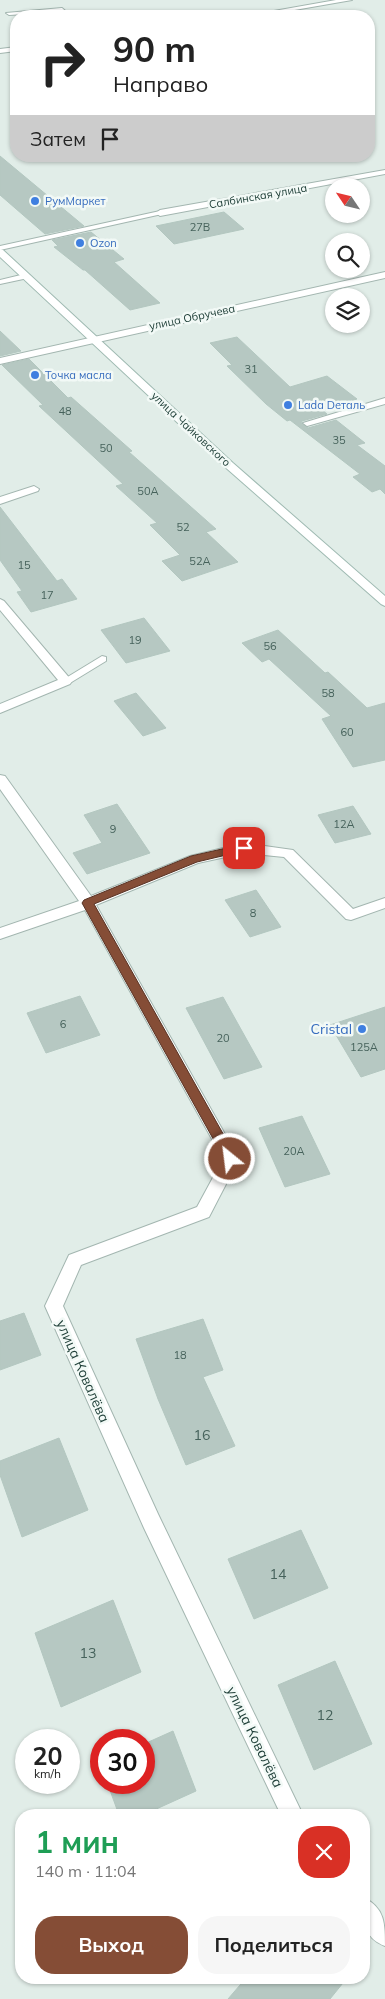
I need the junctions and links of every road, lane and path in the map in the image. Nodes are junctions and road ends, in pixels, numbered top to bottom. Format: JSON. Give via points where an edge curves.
{"nodes":[{"id":1,"x":349,"y":0,"type":"edge"},
{"id":2,"x":286,"y":10,"type":"edge"},
{"id":3,"x":385,"y":172,"type":"edge"},
{"id":4,"x":160,"y":213,"type":"joint"},
{"id":5,"x":0,"y":248,"type":"edge"},
{"id":6,"x":0,"y":252,"type":"edge"},
{"id":7,"x":385,"y":275,"type":"edge"},
{"id":8,"x":25,"y":276,"type":"junction"},
{"id":9,"x":0,"y":282,"type":"edge"},
{"id":10,"x":94,"y":339,"type":"junction"},
{"id":11,"x":0,"y":361,"type":"edge"},
{"id":12,"x":385,"y":401,"type":"edge"},
{"id":13,"x":306,"y":423,"type":"dead end"},
{"id":14,"x":34,"y":489,"type":"dead end"},
{"id":15,"x":0,"y":501,"type":"edge"},
{"id":16,"x":385,"y":602,"type":"edge"},
{"id":17,"x":0,"y":603,"type":"edge"},
{"id":18,"x":102,"y":659,"type":"dead end"},
{"id":19,"x":66,"y":681,"type":"junction"},
{"id":20,"x":0,"y":709,"type":"edge"},
{"id":21,"x":0,"y":779,"type":"edge"},
{"id":22,"x":88,"y":903,"type":"junction"},
{"id":23,"x":385,"y":903,"type":"edge"},
{"id":24,"x":0,"y":934,"type":"edge"},
{"id":25,"x":289,"y":1809,"type":"edge"},
{"id":26,"x":370,"y":1916,"type":"edge"},
{"id":27,"x":385,"y":1935,"type":"edge"}],
"edges":[{"from":1,"to":2,"type":"street"},
{"from":3,"to":4,"type":"street","name":"Салбинская улица"},
{"from":4,"to":5,"type":"lane"},
{"from":6,"to":8,"type":"street","name":"улица Чайковского"},
{"from":7,"to":10,"type":"street","name":"улица Обручева"},
{"from":8,"to":9,"type":"lane"},
{"from":8,"to":10,"type":"street","name":"улица Чайковского"},
{"from":10,"to":11,"type":"street","name":"улица Обручева"},
{"from":10,"to":16,"type":"street","name":"улица Чайковского","via":[[229,465]]},
{"from":12,"to":13,"type":"lane"},
{"from":14,"to":15,"type":"street"},
{"from":17,"to":19,"type":"street"},
{"from":18,"to":19,"type":"lane"},
{"from":19,"to":20,"type":"street"},
{"from":21,"to":22,"type":"street"},
{"from":22,"to":23,"type":"street","via":[[195,859],[244,848],[288,853],[351,915]]},
{"from":22,"to":24,"type":"street"},
{"from":22,"to":25,"type":"street","name":"улица Ковалёва","via":[[230,1159],[203,1212],[75,1260],[54,1306],[151,1521]]},
{"from":26,"to":27,"type":"street"}]}
